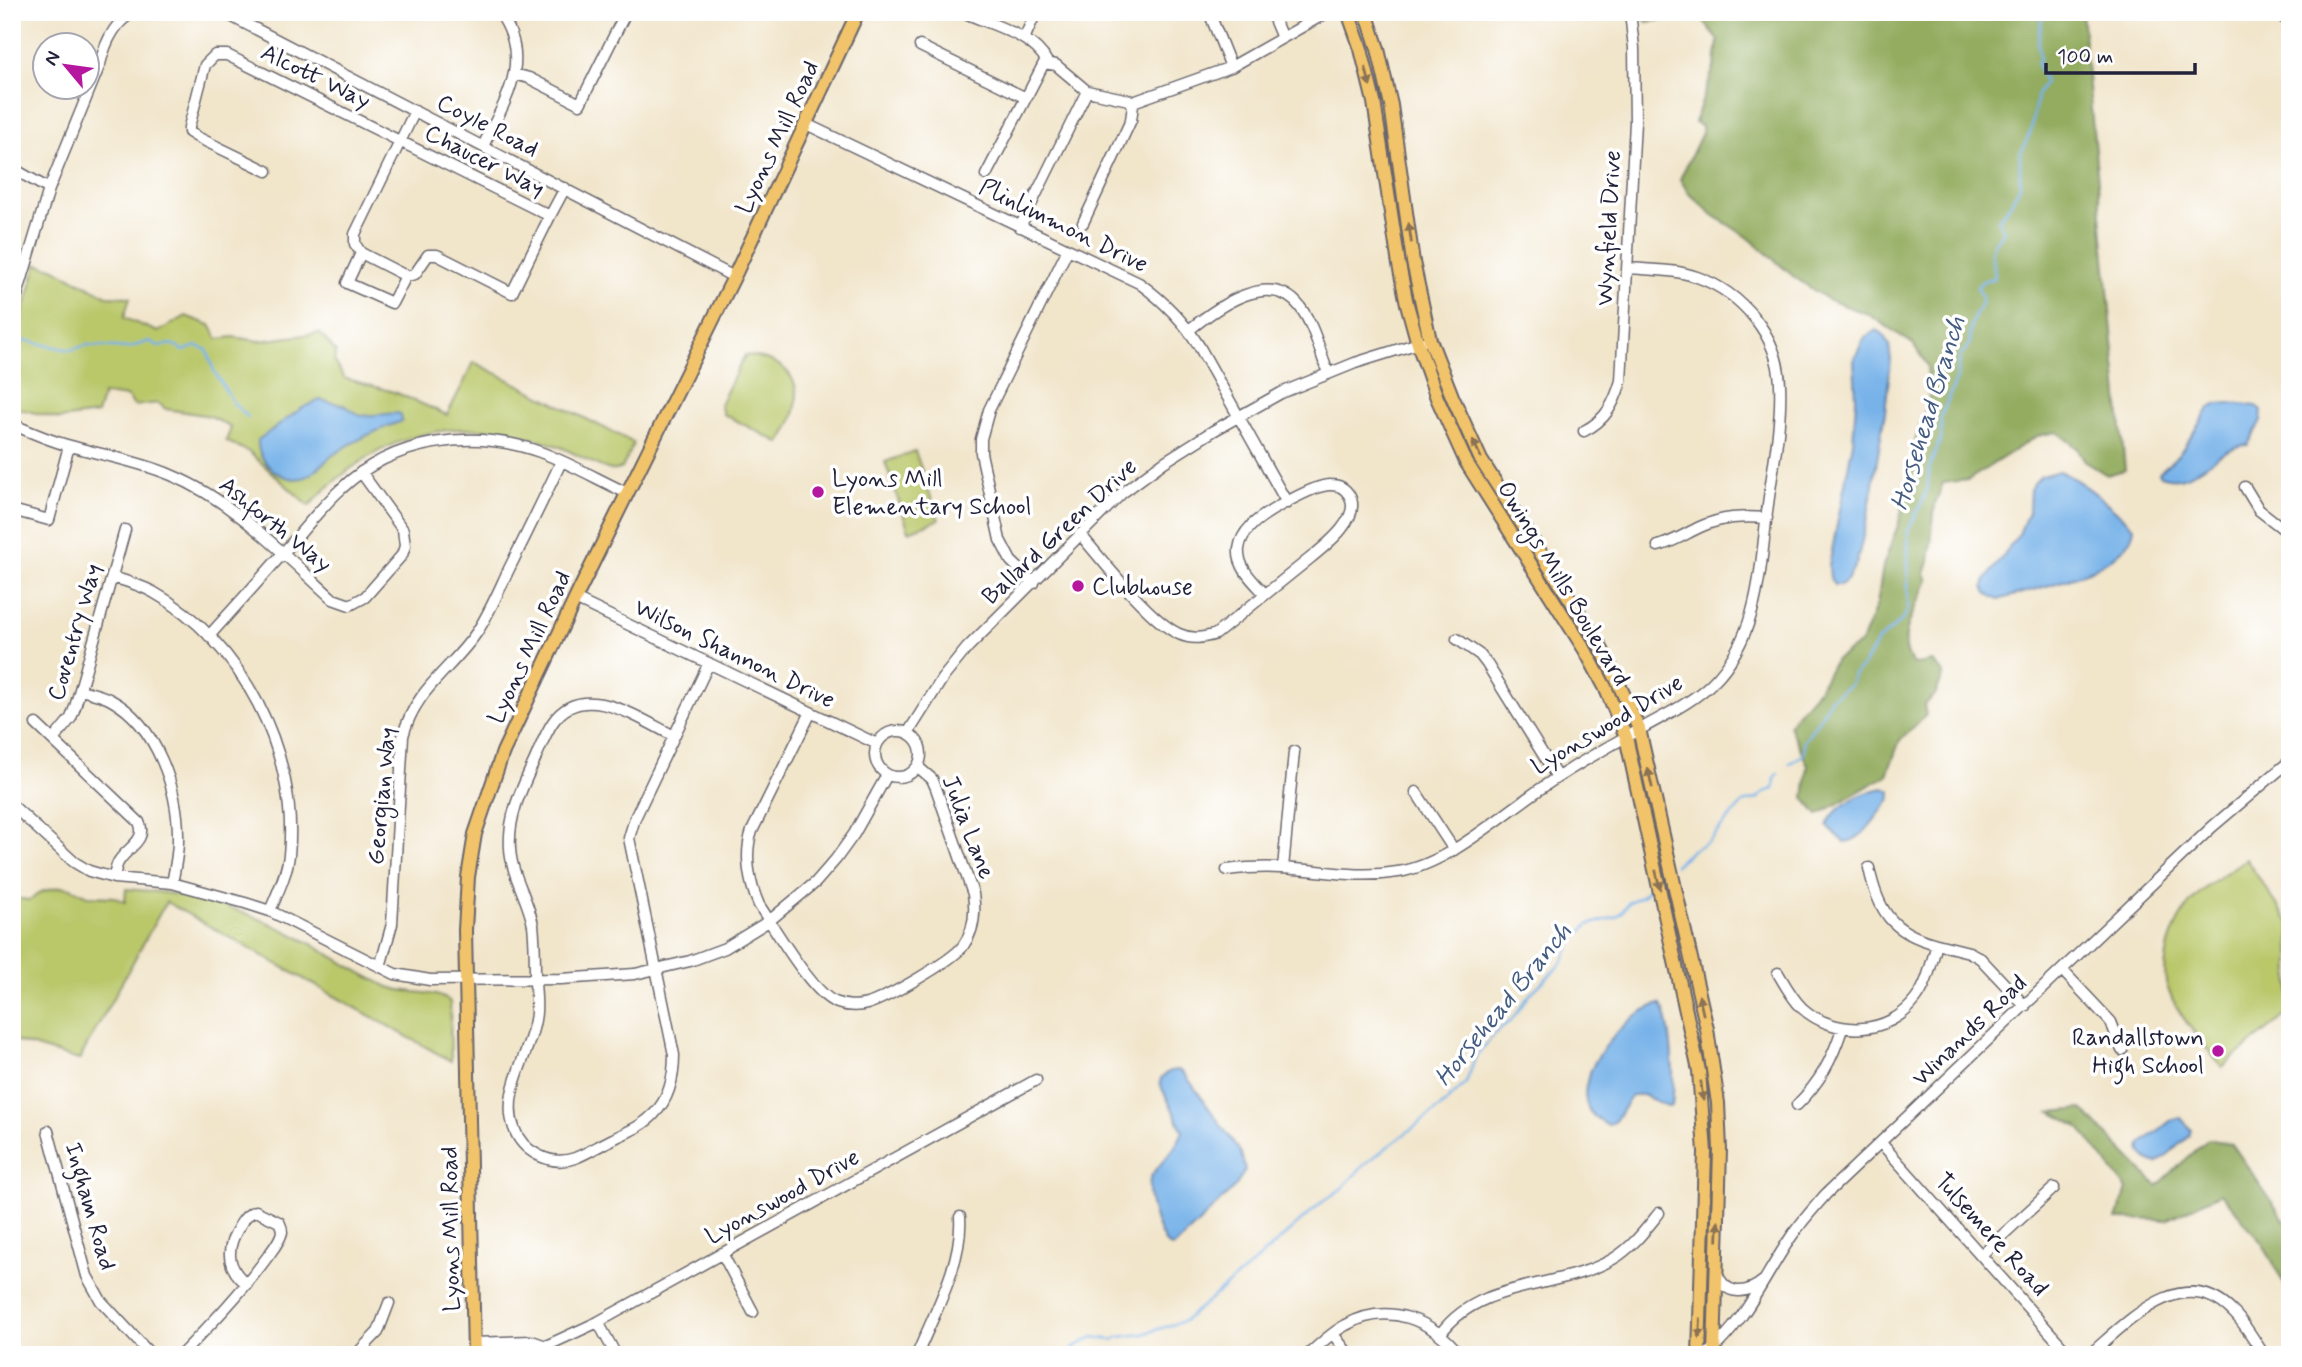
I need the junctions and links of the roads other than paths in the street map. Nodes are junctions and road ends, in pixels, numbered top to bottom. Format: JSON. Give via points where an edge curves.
{"nodes":[{"id":1,"x":134,"y":12,"type":"edge"},
{"id":2,"x":223,"y":12,"type":"edge"},
{"id":3,"x":499,"y":12,"type":"edge"},
{"id":4,"x":626,"y":12,"type":"edge"},
{"id":5,"x":858,"y":12,"type":"edge"},
{"id":6,"x":963,"y":12,"type":"edge"},
{"id":7,"x":1036,"y":12,"type":"edge"},
{"id":8,"x":1271,"y":12,"type":"edge"},
{"id":9,"x":1328,"y":12,"type":"edge"},
{"id":10,"x":1348,"y":12,"type":"edge"},
{"id":11,"x":1366,"y":12,"type":"edge"},
{"id":12,"x":1630,"y":12,"type":"edge"},
{"id":13,"x":2274,"y":12,"type":"edge"},
{"id":14,"x":1210,"y":13,"type":"edge"},
{"id":15,"x":2290,"y":22,"type":"edge"},
{"id":16,"x":1282,"y":38,"type":"junction"},
{"id":17,"x":1024,"y":39,"type":"junction"},
{"id":18,"x":920,"y":46,"type":"dead end"},
{"id":19,"x":1047,"y":62,"type":"junction"},
{"id":20,"x":1231,"y":67,"type":"junction"},
{"id":21,"x":514,"y":74,"type":"junction"},
{"id":22,"x":1087,"y":91,"type":"junction"},
{"id":23,"x":1026,"y":98,"type":"junction"},
{"id":24,"x":1133,"y":102,"type":"junction"},
{"id":25,"x":415,"y":111,"type":"junction"},
{"id":26,"x":806,"y":124,"type":"junction"},
{"id":27,"x":400,"y":141,"type":"junction"},
{"id":28,"x":483,"y":146,"type":"junction"},
{"id":29,"x":12,"y":168,"type":"edge"},
{"id":30,"x":267,"y":171,"type":"dead end"},
{"id":31,"x":986,"y":175,"type":"dead end"},
{"id":32,"x":565,"y":188,"type":"junction"},
{"id":33,"x":49,"y":189,"type":"junction"},
{"id":34,"x":550,"y":216,"type":"junction"},
{"id":35,"x":1083,"y":223,"type":"dead end"},
{"id":36,"x":1020,"y":228,"type":"junction"},
{"id":37,"x":1069,"y":249,"type":"junction"},
{"id":38,"x":361,"y":253,"type":"junction"},
{"id":39,"x":1628,"y":268,"type":"junction"},
{"id":40,"x":406,"y":276,"type":"junction"},
{"id":41,"x":734,"y":277,"type":"junction"},
{"id":42,"x":12,"y":312,"type":"edge"},
{"id":43,"x":1189,"y":330,"type":"junction"},
{"id":44,"x":1424,"y":342,"type":"junction"},
{"id":45,"x":1328,"y":373,"type":"junction"},
{"id":46,"x":1239,"y":417,"type":"junction"},
{"id":47,"x":12,"y":424,"type":"edge"},
{"id":48,"x":1584,"y":431,"type":"dead end"},
{"id":49,"x":69,"y":446,"type":"junction"},
{"id":50,"x":561,"y":462,"type":"junction"},
{"id":51,"x":361,"y":472,"type":"junction"},
{"id":52,"x":2245,"y":488,"type":"dead end"},
{"id":53,"x":627,"y":493,"type":"junction"},
{"id":54,"x":1287,"y":503,"type":"junction"},
{"id":55,"x":12,"y":510,"type":"edge"},
{"id":56,"x":1767,"y":518,"type":"junction"},
{"id":57,"x":125,"y":530,"type":"dead end"},
{"id":58,"x":1080,"y":534,"type":"junction"},
{"id":59,"x":2290,"y":534,"type":"edge"},
{"id":60,"x":1658,"y":546,"type":"dead end"},
{"id":61,"x":283,"y":554,"type":"junction"},
{"id":62,"x":112,"y":577,"type":"junction"},
{"id":63,"x":1034,"y":583,"type":"junction"},
{"id":64,"x":1265,"y":594,"type":"junction"},
{"id":65,"x":575,"y":599,"type":"junction"},
{"id":66,"x":209,"y":636,"type":"junction"},
{"id":67,"x":1457,"y":639,"type":"dead end"},
{"id":68,"x":709,"y":663,"type":"junction"},
{"id":69,"x":81,"y":690,"type":"junction"},
{"id":70,"x":810,"y":714,"type":"junction"},
{"id":71,"x":36,"y":724,"type":"dead end"},
{"id":72,"x":1639,"y":729,"type":"junction"},
{"id":73,"x":908,"y":733,"type":"junction"},
{"id":74,"x":674,"y":736,"type":"junction"},
{"id":75,"x":1626,"y":737,"type":"junction"},
{"id":76,"x":54,"y":740,"type":"junction"},
{"id":77,"x":877,"y":744,"type":"junction"},
{"id":78,"x":1294,"y":752,"type":"dead end"},
{"id":79,"x":2290,"y":761,"type":"edge"},
{"id":80,"x":918,"y":767,"type":"junction"},
{"id":81,"x":887,"y":775,"type":"junction"},
{"id":82,"x":1557,"y":777,"type":"junction"},
{"id":83,"x":1416,"y":792,"type":"dead end"},
{"id":84,"x":12,"y":805,"type":"edge"},
{"id":85,"x":1454,"y":850,"type":"junction"},
{"id":86,"x":1283,"y":868,"type":"junction"},
{"id":87,"x":1869,"y":868,"type":"dead end"},
{"id":88,"x":1227,"y":870,"type":"dead end"},
{"id":89,"x":114,"y":878,"type":"junction"},
{"id":90,"x":172,"y":883,"type":"junction"},
{"id":91,"x":270,"y":911,"type":"junction"},
{"id":92,"x":769,"y":921,"type":"junction"},
{"id":93,"x":1937,"y":944,"type":"junction"},
{"id":94,"x":380,"y":967,"type":"junction"},
{"id":95,"x":656,"y":970,"type":"junction"},
{"id":96,"x":2062,"y":970,"type":"junction"},
{"id":97,"x":1778,"y":973,"type":"dead end"},
{"id":98,"x":535,"y":979,"type":"junction"},
{"id":99,"x":466,"y":981,"type":"junction"},
{"id":100,"x":2025,"y":1006,"type":"junction"},
{"id":101,"x":1842,"y":1029,"type":"junction"},
{"id":102,"x":2122,"y":1050,"type":"dead end"},
{"id":103,"x":1036,"y":1080,"type":"dead end"},
{"id":104,"x":1797,"y":1105,"type":"dead end"},
{"id":105,"x":48,"y":1131,"type":"dead end"},
{"id":106,"x":1881,"y":1143,"type":"junction"},
{"id":107,"x":2054,"y":1188,"type":"dead end"},
{"id":108,"x":1659,"y":1213,"type":"dead end"},
{"id":109,"x":960,"y":1217,"type":"dead end"},
{"id":110,"x":722,"y":1253,"type":"junction"},
{"id":111,"x":1982,"y":1254,"type":"junction"},
{"id":112,"x":1716,"y":1272,"type":"junction"},
{"id":113,"x":1768,"y":1276,"type":"junction"},
{"id":114,"x":247,"y":1284,"type":"junction"},
{"id":115,"x":388,"y":1303,"type":"dead end"},
{"id":116,"x":753,"y":1311,"type":"dead end"},
{"id":117,"x":598,"y":1322,"type":"junction"},
{"id":118,"x":1441,"y":1333,"type":"junction"},
{"id":119,"x":1333,"y":1334,"type":"junction"},
{"id":120,"x":547,"y":1346,"type":"junction"},
{"id":121,"x":473,"y":1349,"type":"edge"},
{"id":122,"x":1711,"y":1353,"type":"edge"},
{"id":123,"x":151,"y":1355,"type":"edge"},
{"id":124,"x":181,"y":1355,"type":"edge"},
{"id":125,"x":356,"y":1355,"type":"edge"},
{"id":126,"x":534,"y":1355,"type":"edge"},
{"id":127,"x":616,"y":1355,"type":"edge"},
{"id":128,"x":917,"y":1355,"type":"edge"},
{"id":129,"x":1308,"y":1355,"type":"edge"},
{"id":130,"x":1349,"y":1355,"type":"edge"},
{"id":131,"x":1460,"y":1355,"type":"edge"},
{"id":132,"x":1699,"y":1355,"type":"edge"},
{"id":133,"x":2070,"y":1355,"type":"edge"},
{"id":134,"x":2089,"y":1355,"type":"edge"},
{"id":135,"x":2264,"y":1355,"type":"edge"}],
"edges":[{"from":1,"to":33,"type":"street","via":[[108,40]]},
{"from":2,"to":25,"type":"street","name":"Coyle Road"},
{"from":3,"to":21,"type":"street","via":[[512,33]]},
{"from":4,"to":21,"type":"street","via":[[580,104]]},
{"from":5,"to":26,"type":"main road","name":"Lyons Mill Road"},
{"from":6,"to":17,"type":"street"},
{"from":7,"to":17,"type":"street"},
{"from":8,"to":16,"type":"street"},
{"from":9,"to":16,"type":"street"},
{"from":10,"to":44,"type":"main road","name":"Owings Mills Boulevard","one_way":true,"via":[[1374,102],[1399,265]]},
{"from":44,"to":11,"type":"main road","name":"Owings Mills Boulevard","one_way":true,"via":[[1391,105]]},
{"from":12,"to":39,"type":"street","name":"Wynfield Drive","via":[[1636,79]]},
{"from":13,"to":15,"type":"street"},
{"from":14,"to":20,"type":"street"},
{"from":16,"to":20,"type":"street"},
{"from":17,"to":19,"type":"street"},
{"from":18,"to":23,"type":"street"},
{"from":19,"to":22,"type":"street"},
{"from":19,"to":23,"type":"street"},
{"from":20,"to":24,"type":"street"},
{"from":21,"to":28,"type":"street"},
{"from":22,"to":24,"type":"street"},
{"from":22,"to":36,"type":"street"},
{"from":23,"to":31,"type":"street"},
{"from":24,"to":35,"type":"street","via":[[1131,120]]},
{"from":25,"to":27,"type":"street"},
{"from":25,"to":28,"type":"street","name":"Coyle Road"},
{"from":26,"to":36,"type":"street","name":"Plinlimmon Drive"},
{"from":26,"to":41,"type":"main road","name":"Lyons Mill Road"},
{"from":27,"to":30,"type":"street","name":"Alcott Way","via":[[227,55],[215,55],[205,65],[190,132]]},
{"from":27,"to":34,"type":"street","name":"Chaucer Way"},
{"from":27,"to":38,"type":"street","via":[[355,234]]},
{"from":28,"to":32,"type":"street","name":"Coyle Road"},
{"from":29,"to":33,"type":"street"},
{"from":32,"to":34,"type":"street","name":"Chaucer Way"},
{"from":32,"to":41,"type":"street","name":"Coyle Road"},
{"from":33,"to":42,"type":"street"},
{"from":34,"to":40,"type":"street","name":"Chaucer Way","via":[[512,293],[437,255],[428,255],[415,274]]},
{"from":36,"to":37,"type":"street","name":"Plinlimmon Drive"},
{"from":37,"to":43,"type":"street","name":"Plinlimmon Drive","via":[[1139,283]]},
{"from":37,"to":63,"type":"street","via":[[989,410],[981,439],[1000,540],[1011,561]]},
{"from":38,"to":40,"type":"street"},
{"from":38,"to":40,"type":"street","via":[[347,283],[391,303]]},
{"from":39,"to":48,"type":"street","name":"Wynfield Drive","via":[[1621,381],[1604,417]]},
{"from":39,"to":56,"type":"street","name":"Lyonswood Drive","via":[[1679,272],[1713,284],[1742,303],[1764,332],[1778,365],[1780,393]]},
{"from":41,"to":53,"type":"main road","name":"Lyons Mill Road"},
{"from":43,"to":45,"type":"street","via":[[1209,313],[1249,293],[1278,292],[1294,301],[1306,316]]},
{"from":43,"to":46,"type":"street","name":"Plinlimmon Drive"},
{"from":44,"to":45,"type":"street","name":"Ballard Green Drive"},
{"from":72,"to":44,"type":"main road","name":"Owings Mills Boulevard","one_way":true,"via":[[1598,644],[1481,460]]},
{"from":44,"to":75,"type":"main road","name":"Owings Mills Boulevard","via":[[1437,398],[1466,462],[1585,650]]},
{"from":45,"to":46,"type":"street","name":"Ballard Green Drive"},
{"from":46,"to":54,"type":"street","name":"Plinlimmon Drive"},
{"from":46,"to":58,"type":"street","name":"Ballard Green Drive","via":[[1164,462],[1122,493]]},
{"from":47,"to":49,"type":"street","name":"Ashforth Way"},
{"from":49,"to":55,"type":"street","via":[[49,520]]},
{"from":49,"to":61,"type":"street","name":"Ashforth Way","via":[[188,483],[223,503]]},
{"from":50,"to":51,"type":"street","via":[[513,445],[465,439],[417,446]]},
{"from":50,"to":53,"type":"street"},
{"from":50,"to":94,"type":"street","name":"Georgian Way","via":[[486,618],[426,689],[406,724],[392,924]]},
{"from":51,"to":61,"type":"street"},
{"from":51,"to":61,"type":"street","name":"Ashforth Way","via":[[405,539],[402,555],[365,597],[350,605],[333,599]]},
{"from":52,"to":59,"type":"street","via":[[2259,510]]},
{"from":53,"to":65,"type":"main road","name":"Lyons Mill Road"},
{"from":54,"to":64,"type":"street","via":[[1249,528],[1239,551],[1242,566]]},
{"from":54,"to":64,"type":"street","via":[[1332,485],[1345,490],[1352,508],[1350,518],[1332,538]]},
{"from":56,"to":60,"type":"street","via":[[1724,519]]},
{"from":56,"to":72,"type":"street","name":"Lyonswood Drive","via":[[1757,594],[1733,656],[1704,690]]},
{"from":57,"to":62,"type":"street","name":"Coventry Way"},
{"from":58,"to":63,"type":"street","name":"Ballard Green Drive"},
{"from":58,"to":64,"type":"street","via":[[1162,624],[1180,635],[1216,634]]},
{"from":61,"to":66,"type":"street"},
{"from":62,"to":66,"type":"street","via":[[153,592]]},
{"from":62,"to":69,"type":"street","name":"Coventry Way"},
{"from":63,"to":73,"type":"street","name":"Ballard Green Drive","via":[[952,665]]},
{"from":65,"to":68,"type":"street","name":"Wilson Shannon Drive"},
{"from":65,"to":99,"type":"main road","name":"Lyons Mill Road","via":[[503,752],[478,825],[466,905]]},
{"from":66,"to":91,"type":"street","via":[[251,692],[271,733],[284,776],[289,858]]},
{"from":67,"to":82,"type":"street","via":[[1487,664]]},
{"from":68,"to":70,"type":"street","name":"Wilson Shannon Drive"},
{"from":68,"to":74,"type":"street"},
{"from":69,"to":76,"type":"street","name":"Coventry Way","via":[[71,718]]},
{"from":69,"to":90,"type":"street","via":[[124,709],[160,758],[177,819]]},
{"from":70,"to":77,"type":"street","name":"Wilson Shannon Drive"},
{"from":70,"to":92,"type":"street","name":"Julia Lane","via":[[748,842],[754,895]]},
{"from":71,"to":76,"type":"street"},
{"from":72,"to":75,"type":"street","name":"Lyonswood Drive"},
{"from":112,"to":72,"type":"main road","name":"Owings Mills Boulevard","one_way":true,"via":[[1718,1103],[1707,1029]]},
{"from":73,"to":77,"type":"street","via":[[890,732]]},
{"from":73,"to":80,"type":"street","via":[[922,751]]},
{"from":74,"to":95,"type":"street","via":[[629,838]]},
{"from":74,"to":98,"type":"street","via":[[596,703],[571,706],[554,721],[520,793],[510,833],[511,861],[531,913]]},
{"from":75,"to":82,"type":"street","name":"Lyonswood Drive"},
{"from":75,"to":132,"type":"main road","name":"Owings Mills Boulevard","one_way":true,"via":[[1692,1031],[1703,1103]]},
{"from":76,"to":89,"type":"street","via":[[142,827],[139,839],[117,862]]},
{"from":77,"to":81,"type":"street","via":[[876,761]]},
{"from":78,"to":86,"type":"street"},
{"from":79,"to":96,"type":"street","name":"Winands Road","via":[[2212,827]]},
{"from":80,"to":81,"type":"street","via":[[904,777]]},
{"from":80,"to":92,"type":"street","name":"Julia Lane","via":[[936,788],[973,894],[971,932],[955,955],[874,1001],[843,1005],[817,988]]},
{"from":81,"to":92,"type":"street","via":[[836,859]]},
{"from":82,"to":85,"type":"street","name":"Lyonswood Drive"},
{"from":83,"to":85,"type":"street"},
{"from":84,"to":89,"type":"street","via":[[74,862]]},
{"from":85,"to":86,"type":"street","name":"Lyonswood Drive","via":[[1418,867],[1382,874],[1343,876]]},
{"from":86,"to":88,"type":"street","name":"Lyonswood Drive"},
{"from":87,"to":93,"type":"street","via":[[1885,913],[1907,934]]},
{"from":89,"to":90,"type":"street"},
{"from":90,"to":91,"type":"street"},
{"from":91,"to":94,"type":"street"},
{"from":92,"to":95,"type":"street","via":[[725,948]]},
{"from":93,"to":100,"type":"street","via":[[1980,958]]},
{"from":93,"to":101,"type":"street","via":[[1914,1002],[1883,1024]]},
{"from":94,"to":99,"type":"street","via":[[412,979]]},
{"from":95,"to":98,"type":"street"},
{"from":95,"to":98,"type":"street","via":[[674,1055],[665,1100],[643,1123],[558,1161],[527,1148],[514,1129],[510,1112],[535,1022]]},
{"from":96,"to":100,"type":"street","name":"Winands Road"},
{"from":96,"to":102,"type":"street","via":[[2111,1022]]},
{"from":97,"to":101,"type":"street","via":[[1800,1006]]},
{"from":98,"to":99,"type":"street"},
{"from":99,"to":121,"type":"main road","name":"Lyons Mill Road"},
{"from":100,"to":106,"type":"street","name":"Winands Road"},
{"from":101,"to":104,"type":"street","via":[[1824,1073]]},
{"from":103,"to":110,"type":"street","name":"Lyonswood Drive"},
{"from":105,"to":123,"type":"street","name":"Ingham Road","via":[[87,1276],[100,1301]]},
{"from":106,"to":111,"type":"street","name":"Tulsemere Road"},
{"from":106,"to":113,"type":"street","name":"Winands Road","via":[[1801,1223]]},
{"from":107,"to":111,"type":"street"},
{"from":108,"to":118,"type":"street","via":[[1616,1257],[1590,1270],[1481,1300],[1459,1313]]},
{"from":109,"to":128,"type":"street","via":[[955,1262]]},
{"from":110,"to":116,"type":"street"},
{"from":110,"to":117,"type":"street","name":"Lyonswood Drive"},
{"from":111,"to":133,"type":"street","name":"Tulsemere Road"},
{"from":112,"to":113,"type":"street","via":[[1722,1285],[1738,1292],[1753,1289]]},
{"from":112,"to":122,"type":"main road","name":"Owings Mills Boulevard"},
{"from":113,"to":122,"type":"street","name":"Winands Road","via":[[1752,1304]]},
{"from":114,"to":114,"type":"street","via":[[282,1233],[279,1222],[256,1210],[244,1219],[229,1250],[233,1271]]},
{"from":114,"to":124,"type":"street"},
{"from":115,"to":125,"type":"street","via":[[377,1332]]},
{"from":117,"to":120,"type":"street","name":"Lyonswood Drive"},
{"from":117,"to":127,"type":"street"},
{"from":118,"to":119,"type":"street","via":[[1414,1318],[1387,1314],[1359,1319]]},
{"from":118,"to":131,"type":"street"},
{"from":119,"to":129,"type":"street"},
{"from":119,"to":130,"type":"street"},
{"from":120,"to":121,"type":"street","via":[[532,1341]]},
{"from":120,"to":126,"type":"street","name":"Lyonswood Drive"},
{"from":134,"to":135,"type":"street","via":[[2149,1306],[2162,1298],[2189,1293],[2212,1298],[2231,1309]]}]}
